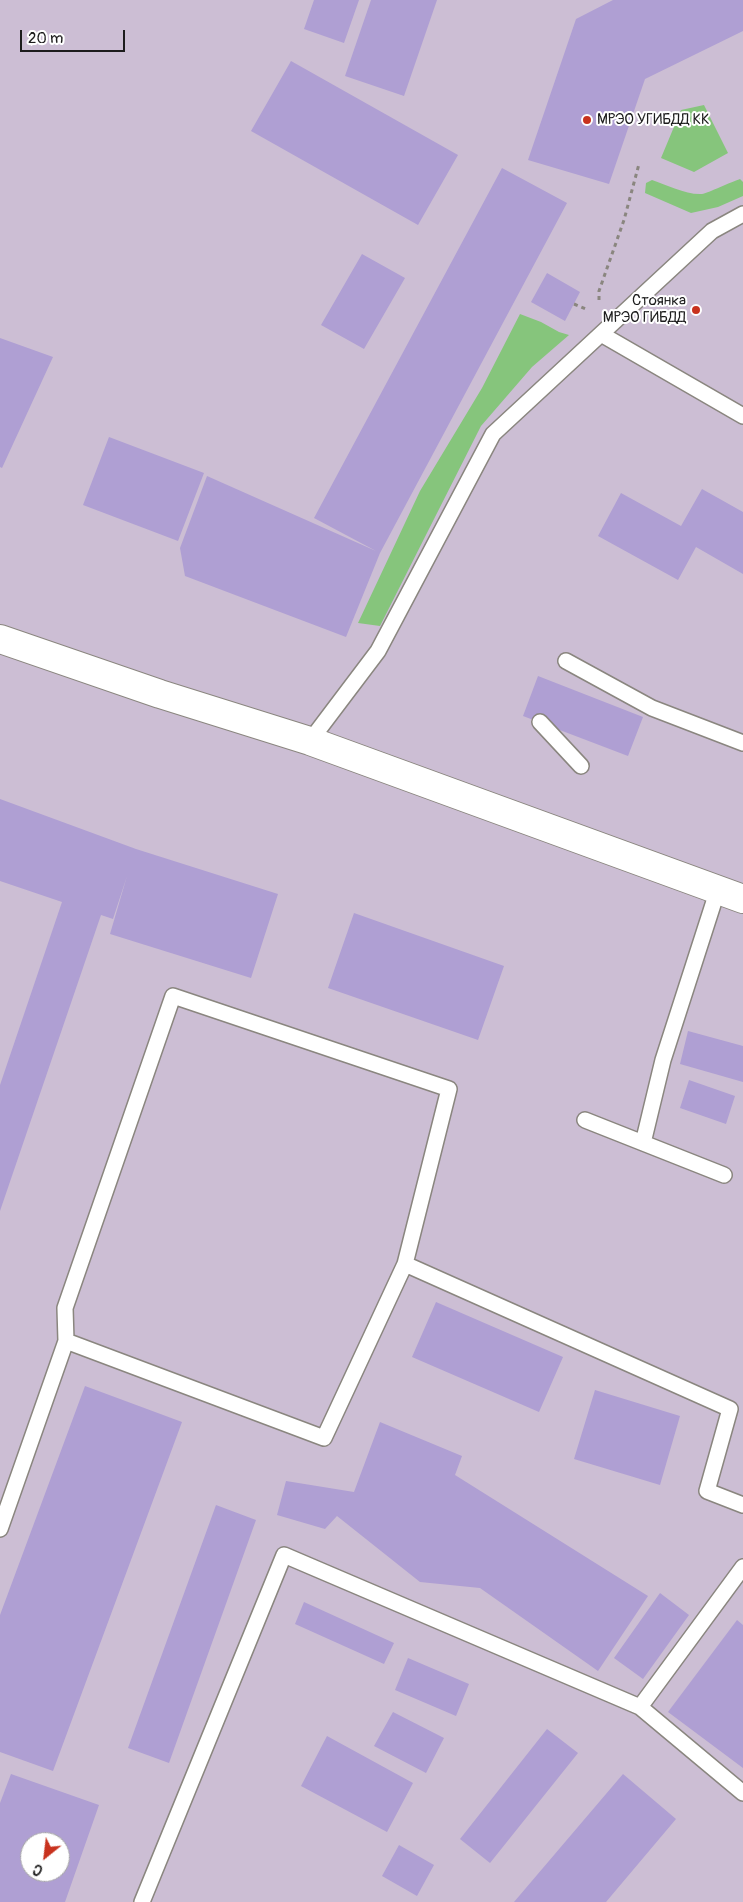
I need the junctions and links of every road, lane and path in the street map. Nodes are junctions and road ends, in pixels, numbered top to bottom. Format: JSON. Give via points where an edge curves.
{"nodes":[{"id":1,"x":639,"y":164,"type":"dead end"},
{"id":2,"x":743,"y":214,"type":"edge"},
{"id":3,"x":601,"y":334,"type":"junction"},
{"id":4,"x":743,"y":416,"type":"edge"},
{"id":5,"x":0,"y":639,"type":"edge"},
{"id":6,"x":566,"y":661,"type":"dead end"},
{"id":7,"x":540,"y":722,"type":"dead end"},
{"id":8,"x":310,"y":741,"type":"junction"},
{"id":9,"x":743,"y":743,"type":"edge"},
{"id":10,"x":581,"y":766,"type":"dead end"},
{"id":11,"x":718,"y":889,"type":"junction"},
{"id":12,"x":743,"y":899,"type":"edge"},
{"id":13,"x":585,"y":1120,"type":"dead end"},
{"id":14,"x":643,"y":1143,"type":"junction"},
{"id":15,"x":724,"y":1175,"type":"dead end"},
{"id":16,"x":405,"y":1264,"type":"junction"},
{"id":17,"x":66,"y":1341,"type":"junction"},
{"id":18,"x":743,"y":1506,"type":"edge"},
{"id":19,"x":0,"y":1529,"type":"edge"},
{"id":20,"x":743,"y":1567,"type":"edge"},
{"id":21,"x":640,"y":1707,"type":"junction"},
{"id":22,"x":743,"y":1793,"type":"edge"},
{"id":23,"x":142,"y":1902,"type":"edge"}],
"edges":[{"from":1,"to":3,"type":"path","via":[[624,220],[599,291]]},
{"from":2,"to":3,"type":"lane","via":[[712,231]]},
{"from":3,"to":4,"type":"lane"},
{"from":3,"to":8,"type":"lane","via":[[493,434],[378,651]]},
{"from":5,"to":8,"type":"street"},
{"from":6,"to":9,"type":"lane","via":[[652,708]]},
{"from":7,"to":10,"type":"lane"},
{"from":8,"to":11,"type":"street"},
{"from":11,"to":12,"type":"street"},
{"from":11,"to":14,"type":"lane","via":[[663,1060]]},
{"from":13,"to":14,"type":"lane"},
{"from":14,"to":15,"type":"lane"},
{"from":16,"to":17,"type":"lane","via":[[324,1438]]},
{"from":16,"to":17,"type":"lane","via":[[449,1090],[173,996],[65,1308]]},
{"from":16,"to":18,"type":"lane","via":[[730,1409],[707,1490]]},
{"from":17,"to":19,"type":"lane"},
{"from":20,"to":21,"type":"lane"},
{"from":21,"to":22,"type":"lane"},
{"from":21,"to":23,"type":"lane","via":[[284,1555]]}]}
